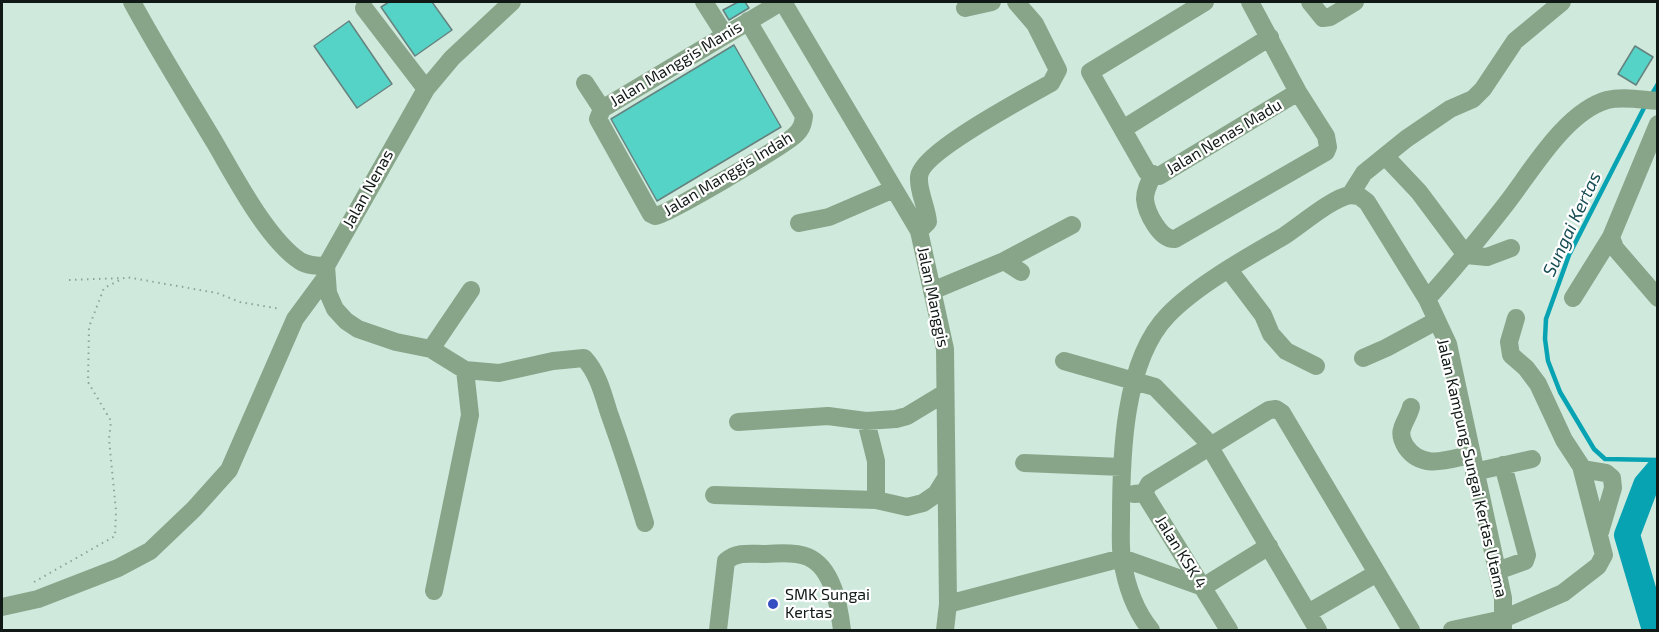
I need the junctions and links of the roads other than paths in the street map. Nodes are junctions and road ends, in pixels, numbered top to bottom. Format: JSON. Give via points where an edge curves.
{"nodes":[{"id":1,"x":132,"y":2,"type":"edge"},
{"id":2,"x":704,"y":2,"type":"edge"},
{"id":3,"x":782,"y":2,"type":"edge"},
{"id":4,"x":992,"y":2,"type":"edge"},
{"id":5,"x":1016,"y":2,"type":"edge"},
{"id":6,"x":1205,"y":2,"type":"edge"},
{"id":7,"x":1250,"y":2,"type":"edge"},
{"id":8,"x":1355,"y":2,"type":"edge"},
{"id":9,"x":1562,"y":2,"type":"edge"},
{"id":10,"x":504,"y":5,"type":"edge"},
{"id":11,"x":364,"y":8,"type":"dead end"},
{"id":12,"x":965,"y":8,"type":"dead end"},
{"id":13,"x":1315,"y":8,"type":"edge"},
{"id":14,"x":748,"y":21,"type":"junction"},
{"id":15,"x":725,"y":35,"type":"junction"},
{"id":16,"x":1270,"y":37,"type":"junction"},
{"id":17,"x":585,"y":82,"type":"dead end"},
{"id":18,"x":426,"y":89,"type":"junction"},
{"id":19,"x":1298,"y":92,"type":"junction"},
{"id":20,"x":1658,"y":101,"type":"edge"},
{"id":21,"x":602,"y":109,"type":"junction"},
{"id":22,"x":1658,"y":124,"type":"edge"},
{"id":23,"x":1123,"y":129,"type":"junction"},
{"id":24,"x":1384,"y":156,"type":"junction"},
{"id":25,"x":1153,"y":176,"type":"junction"},
{"id":26,"x":894,"y":189,"type":"junction"},
{"id":27,"x":1350,"y":195,"type":"junction"},
{"id":28,"x":799,"y":223,"type":"dead end"},
{"id":29,"x":1071,"y":225,"type":"dead end"},
{"id":30,"x":919,"y":231,"type":"junction"},
{"id":31,"x":1611,"y":237,"type":"junction"},
{"id":32,"x":1510,"y":248,"type":"dead end"},
{"id":33,"x":1466,"y":255,"type":"junction"},
{"id":34,"x":1004,"y":261,"type":"junction"},
{"id":35,"x":1229,"y":270,"type":"junction"},
{"id":36,"x":326,"y":271,"type":"junction"},
{"id":37,"x":1021,"y":272,"type":"dead end"},
{"id":38,"x":471,"y":290,"type":"dead end"},
{"id":39,"x":932,"y":291,"type":"junction"},
{"id":40,"x":1427,"y":298,"type":"junction"},
{"id":41,"x":1573,"y":298,"type":"dead end"},
{"id":42,"x":1658,"y":298,"type":"edge"},
{"id":43,"x":1516,"y":318,"type":"dead end"},
{"id":44,"x":1436,"y":321,"type":"junction"},
{"id":45,"x":431,"y":350,"type":"junction"},
{"id":46,"x":1363,"y":358,"type":"dead end"},
{"id":47,"x":1064,"y":361,"type":"dead end"},
{"id":48,"x":1316,"y":366,"type":"dead end"},
{"id":49,"x":465,"y":370,"type":"junction"},
{"id":50,"x":1136,"y":379,"type":"junction"},
{"id":51,"x":945,"y":393,"type":"junction"},
{"id":52,"x":1411,"y":407,"type":"dead end"},
{"id":53,"x":866,"y":421,"type":"junction"},
{"id":54,"x":738,"y":422,"type":"dead end"},
{"id":55,"x":1210,"y":447,"type":"junction"},
{"id":56,"x":1532,"y":459,"type":"dead end"},
{"id":57,"x":1024,"y":463,"type":"dead end"},
{"id":58,"x":1472,"y":463,"type":"junction"},
{"id":59,"x":1503,"y":465,"type":"junction"},
{"id":60,"x":1122,"y":467,"type":"junction"},
{"id":61,"x":1582,"y":469,"type":"junction"},
{"id":62,"x":946,"y":478,"type":"junction"},
{"id":63,"x":1144,"y":493,"type":"junction"},
{"id":64,"x":714,"y":495,"type":"dead end"},
{"id":65,"x":1121,"y":496,"type":"junction"},
{"id":66,"x":876,"y":500,"type":"junction"},
{"id":67,"x":645,"y":524,"type":"dead end"},
{"id":68,"x":1599,"y":534,"type":"junction"},
{"id":69,"x":1269,"y":546,"type":"junction"},
{"id":70,"x":1122,"y":558,"type":"junction"},
{"id":71,"x":1497,"y":571,"type":"junction"},
{"id":72,"x":1377,"y":573,"type":"junction"},
{"id":73,"x":1203,"y":587,"type":"junction"},
{"id":74,"x":434,"y":591,"type":"dead end"},
{"id":75,"x":948,"y":604,"type":"junction"},
{"id":76,"x":2,"y":607,"type":"edge"},
{"id":77,"x":1308,"y":613,"type":"junction"},
{"id":78,"x":1503,"y":625,"type":"edge"},
{"id":79,"x":1145,"y":629,"type":"edge"},
{"id":80,"x":718,"y":630,"type":"edge"},
{"id":81,"x":842,"y":630,"type":"edge"},
{"id":82,"x":945,"y":630,"type":"edge"},
{"id":83,"x":1230,"y":630,"type":"edge"},
{"id":84,"x":1318,"y":630,"type":"edge"},
{"id":85,"x":1411,"y":630,"type":"edge"},
{"id":86,"x":1452,"y":630,"type":"edge"}],
"edges":[{"from":1,"to":36,"type":"street","via":[[245,194],[300,261]]},
{"from":2,"to":15,"type":"street"},
{"from":3,"to":14,"type":"street","name":"Jalan Manggis Manis"},
{"from":3,"to":26,"type":"street","name":"Jalan Manggis"},
{"from":4,"to":12,"type":"street"},
{"from":5,"to":30,"type":"street","via":[[1035,24],[1057,75],[1051,83],[942,148],[924,164],[919,175],[928,222]]},
{"from":6,"to":23,"type":"street","name":"Jalan Nenas Madu","via":[[1090,72]]},
{"from":7,"to":16,"type":"street"},
{"from":8,"to":13,"type":"street","via":[[1330,17]]},
{"from":9,"to":24,"type":"street","via":[[1515,41],[1473,99],[1450,109]]},
{"from":10,"to":18,"type":"street","name":"Jalan Nenas"},
{"from":11,"to":18,"type":"street"},
{"from":14,"to":15,"type":"street","name":"Jalan Manggis Manis"},
{"from":14,"to":21,"type":"street","name":"Jalan Manggis Indah","via":[[804,116],[796,135],[775,149],[655,216],[598,119]]},
{"from":15,"to":21,"type":"street","name":"Jalan Manggis Manis"},
{"from":16,"to":19,"type":"street"},
{"from":16,"to":23,"type":"street"},
{"from":17,"to":21,"type":"street"},
{"from":18,"to":36,"type":"street","name":"Jalan Nenas"},
{"from":19,"to":25,"type":"street","name":"Jalan Nenas Madu","via":[[1160,176]]},
{"from":19,"to":25,"type":"street","via":[[1326,136],[1326,152],[1184,236],[1168,239],[1162,235],[1147,208],[1146,190]]},
{"from":20,"to":33,"type":"street","via":[[1605,100],[1578,118],[1553,140]]},
{"from":22,"to":31,"type":"street"},
{"from":23,"to":25,"type":"street","name":"Jalan Nenas Madu"},
{"from":24,"to":27,"type":"street","via":[[1365,173]]},
{"from":24,"to":33,"type":"street","via":[[1419,192]]},
{"from":26,"to":28,"type":"street","via":[[829,217]]},
{"from":26,"to":30,"type":"street","name":"Jalan Manggis"},
{"from":27,"to":35,"type":"street"},
{"from":27,"to":40,"type":"street","name":"Jalan Kampung Sungai Kertas Utama","via":[[1367,202]]},
{"from":29,"to":34,"type":"street"},
{"from":30,"to":39,"type":"street","name":"Jalan Manggis"},
{"from":31,"to":41,"type":"street"},
{"from":31,"to":42,"type":"street","via":[[1615,248]]},
{"from":32,"to":33,"type":"street","via":[[1487,257]]},
{"from":33,"to":40,"type":"street"},
{"from":34,"to":37,"type":"street"},
{"from":34,"to":39,"type":"street"},
{"from":35,"to":48,"type":"street","via":[[1286,351]]},
{"from":35,"to":50,"type":"street","via":[[1168,315],[1153,334]]},
{"from":36,"to":45,"type":"street","via":[[327,293],[346,321],[386,339]]},
{"from":36,"to":76,"type":"street","name":"Jalan Nenas","via":[[292,326],[229,470],[194,509],[150,551],[118,568],[38,599]]},
{"from":38,"to":45,"type":"street"},
{"from":39,"to":51,"type":"street","name":"Jalan Manggis","via":[[945,349]]},
{"from":40,"to":44,"type":"street","name":"Jalan Kampung Sungai Kertas Utama"},
{"from":43,"to":61,"type":"street","via":[[1509,342],[1511,355],[1538,384]]},
{"from":44,"to":46,"type":"street"},
{"from":44,"to":58,"type":"street","name":"Jalan Kampung Sungai Kertas Utama","via":[[1448,344]]},
{"from":45,"to":49,"type":"street"},
{"from":47,"to":50,"type":"street"},
{"from":49,"to":67,"type":"street","via":[[499,373],[584,358],[600,385]]},
{"from":49,"to":74,"type":"street","via":[[471,415]]},
{"from":50,"to":55,"type":"street","via":[[1155,387]]},
{"from":50,"to":60,"type":"street"},
{"from":51,"to":53,"type":"street","via":[[907,416]]},
{"from":51,"to":62,"type":"street","name":"Jalan Manggis"},
{"from":52,"to":58,"type":"street","via":[[1401,431],[1411,454],[1434,463]]},
{"from":53,"to":54,"type":"street","via":[[828,416]]},
{"from":53,"to":66,"type":"street","via":[[876,461]]},
{"from":55,"to":63,"type":"street","via":[[1149,484]]},
{"from":55,"to":69,"type":"street"},
{"from":55,"to":72,"type":"street","via":[[1269,410],[1282,412]]},
{"from":56,"to":59,"type":"street"},
{"from":57,"to":60,"type":"street"},
{"from":58,"to":59,"type":"street"},
{"from":58,"to":71,"type":"street","name":"Jalan Kampung Sungai Kertas Utama"},
{"from":59,"to":71,"type":"street","via":[[1527,555],[1520,565]]},
{"from":60,"to":65,"type":"street"},
{"from":61,"to":68,"type":"street"},
{"from":61,"to":68,"type":"street","via":[[1606,473],[1612,478],[1613,488]]},
{"from":62,"to":66,"type":"street","via":[[936,494],[923,503],[907,507]]},
{"from":62,"to":75,"type":"street","name":"Jalan Manggis"},
{"from":63,"to":65,"type":"street"},
{"from":63,"to":73,"type":"street","name":"Jalan KSK 4"},
{"from":64,"to":66,"type":"street"},
{"from":65,"to":70,"type":"street"},
{"from":68,"to":78,"type":"street","via":[[1604,555],[1598,566],[1563,593]]},
{"from":69,"to":73,"type":"street"},
{"from":69,"to":77,"type":"street"},
{"from":70,"to":73,"type":"street"},
{"from":70,"to":75,"type":"street"},
{"from":70,"to":79,"type":"street"},
{"from":71,"to":78,"type":"street","name":"Jalan Kampung Sungai Kertas Utama"},
{"from":72,"to":77,"type":"street"},
{"from":72,"to":85,"type":"street"},
{"from":73,"to":83,"type":"street","name":"Jalan KSK 4"},
{"from":75,"to":82,"type":"street","name":"Jalan Manggis"},
{"from":77,"to":84,"type":"street"},
{"from":78,"to":86,"type":"street"},
{"from":80,"to":81,"type":"street","via":[[726,561],[734,554],[807,557],[823,568]]}]}
